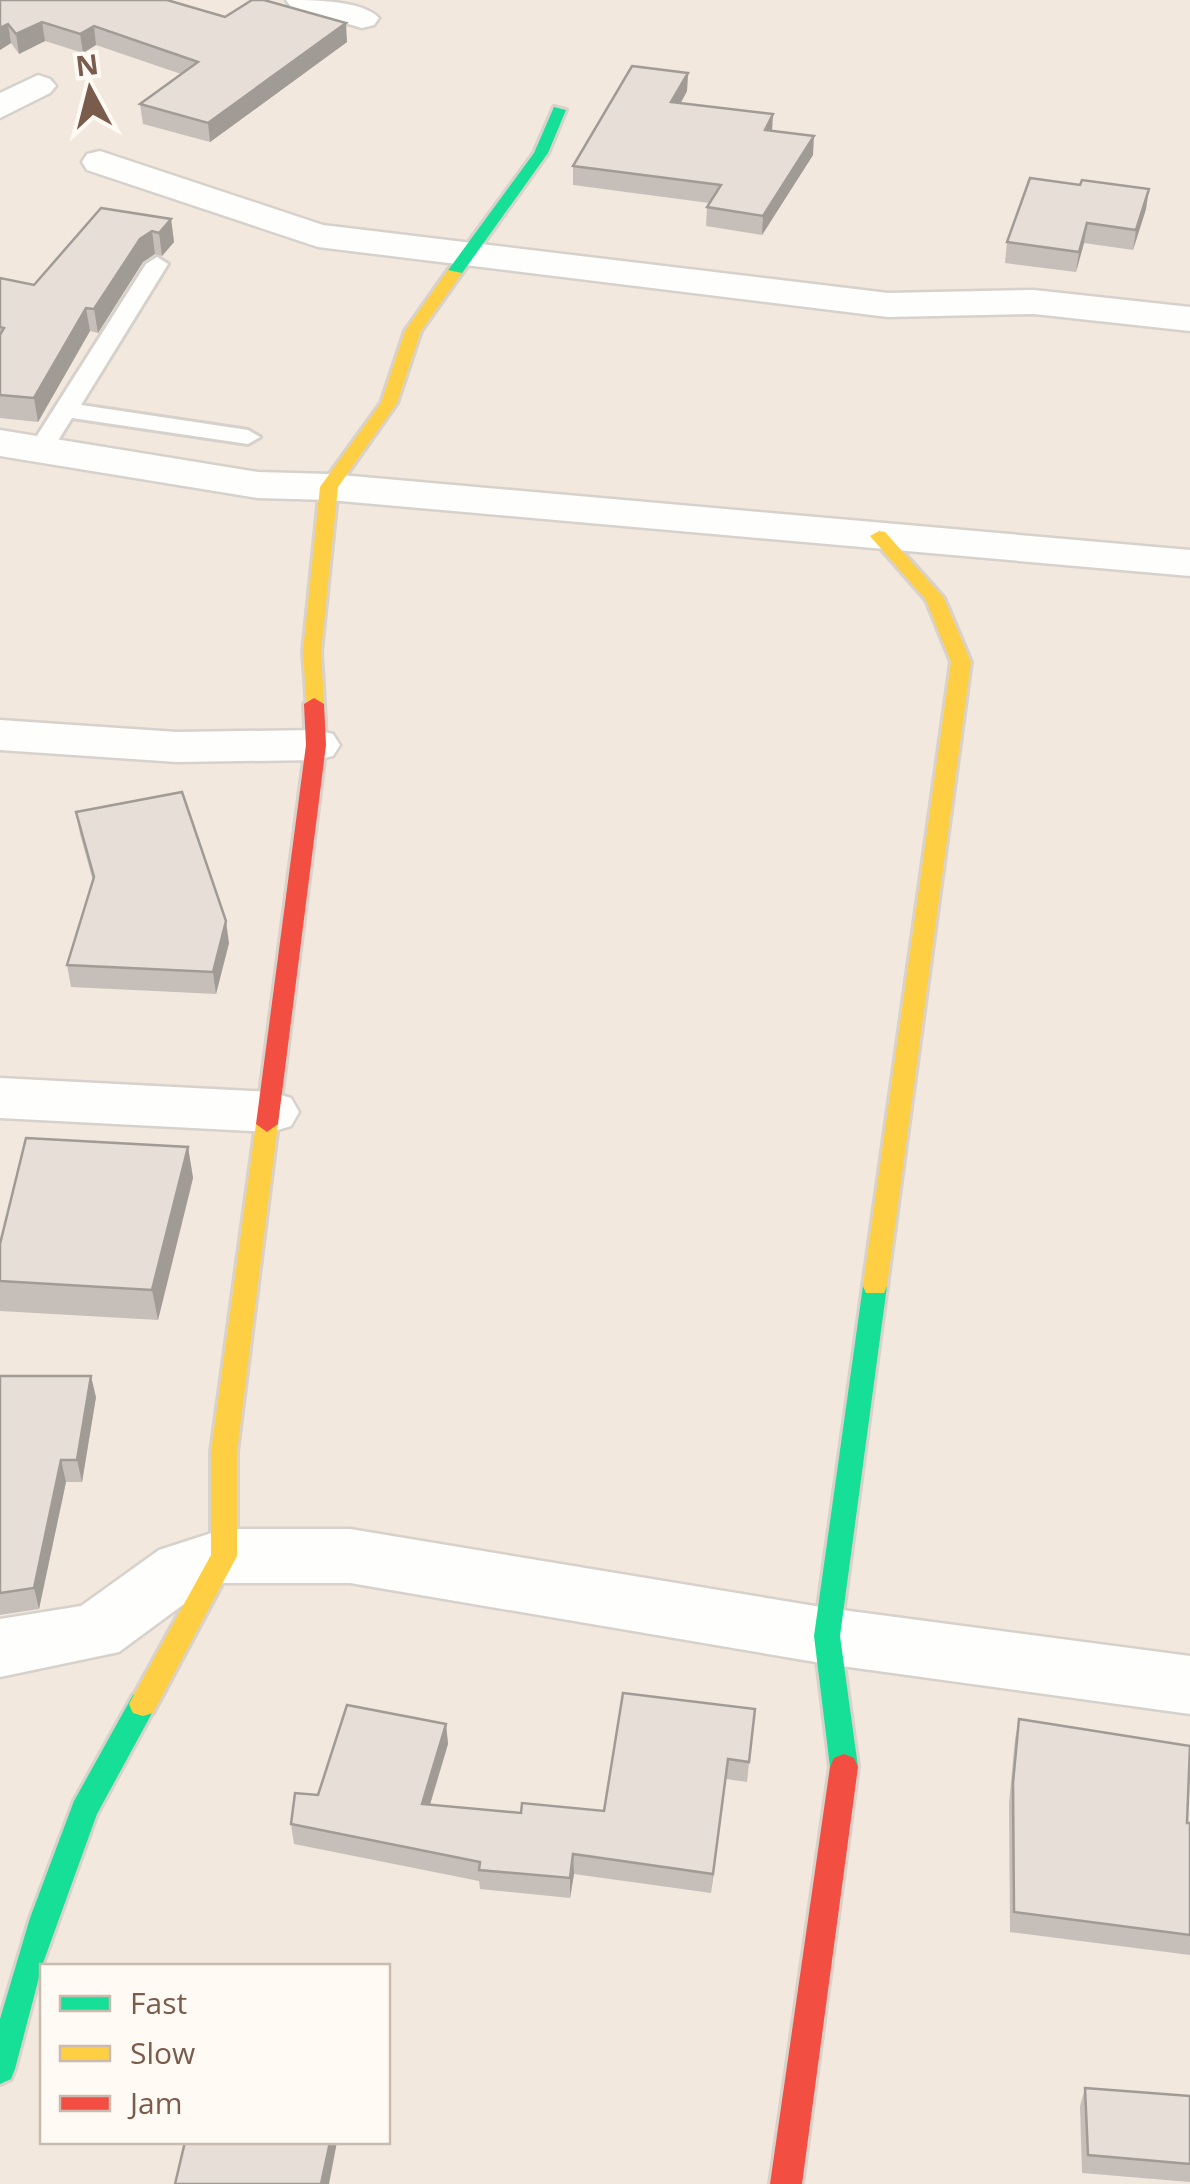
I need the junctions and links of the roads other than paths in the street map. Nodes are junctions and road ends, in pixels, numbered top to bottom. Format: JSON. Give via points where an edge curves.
{"nodes":[{"id":1,"x":303,"y":0,"type":"edge"},
{"id":2,"x":362,"y":18,"type":"dead end"},
{"id":3,"x":38,"y":86,"type":"dead end"},
{"id":4,"x":0,"y":107,"type":"edge"},
{"id":5,"x":559,"y":110,"type":"dead end"},
{"id":6,"x":100,"y":162,"type":"dead end"},
{"id":7,"x":464,"y":256,"type":"junction"},
{"id":8,"x":156,"y":264,"type":"edge"},
{"id":9,"x":1190,"y":319,"type":"edge"},
{"id":10,"x":66,"y":410,"type":"junction"},
{"id":11,"x":248,"y":437,"type":"dead end"},
{"id":12,"x":20,"y":446,"type":"edge"},
{"id":13,"x":329,"y":487,"type":"junction"},
{"id":14,"x":879,"y":536,"type":"junction"},
{"id":15,"x":1190,"y":563,"type":"edge"},
{"id":16,"x":0,"y":735,"type":"edge"},
{"id":17,"x":316,"y":745,"type":"junction"},
{"id":18,"x":0,"y":1098,"type":"edge"},
{"id":19,"x":271,"y":1112,"type":"junction"},
{"id":20,"x":224,"y":1556,"type":"junction"},
{"id":21,"x":827,"y":1636,"type":"junction"},
{"id":22,"x":0,"y":1648,"type":"edge"},
{"id":23,"x":1190,"y":1685,"type":"edge"},
{"id":24,"x":0,"y":2069,"type":"edge"},
{"id":25,"x":786,"y":2184,"type":"edge"}],
"edges":[{"from":1,"to":2,"type":"street"},
{"from":3,"to":4,"type":"street"},
{"from":5,"to":7,"type":"street","via":[[541,153]]},
{"from":6,"to":7,"type":"street","via":[[318,236]]},
{"from":7,"to":9,"type":"street","via":[[888,305],[1034,302]]},
{"from":7,"to":13,"type":"street","via":[[414,331],[390,403]]},
{"from":8,"to":10,"type":"lane"},
{"from":10,"to":11,"type":"lane"},
{"from":10,"to":12,"type":"lane"},
{"from":12,"to":13,"type":"street","via":[[258,485]]},
{"from":13,"to":14,"type":"street"},
{"from":13,"to":17,"type":"street","via":[[312,652]]},
{"from":14,"to":15,"type":"street"},
{"from":14,"to":21,"type":"street","via":[[935,598],[961,662]]},
{"from":16,"to":17,"type":"street","via":[[176,747]]},
{"from":17,"to":19,"type":"street"},
{"from":18,"to":19,"type":"street"},
{"from":19,"to":20,"type":"street","via":[[224,1452]]},
{"from":20,"to":21,"type":"street","via":[[350,1556]]},
{"from":20,"to":22,"type":"street","via":[[182,1568],[96,1632]]},
{"from":20,"to":24,"type":"street","via":[[84,1810]]},
{"from":21,"to":23,"type":"street"},
{"from":21,"to":25,"type":"street","via":[[846,1779],[829,1858]]}]}
